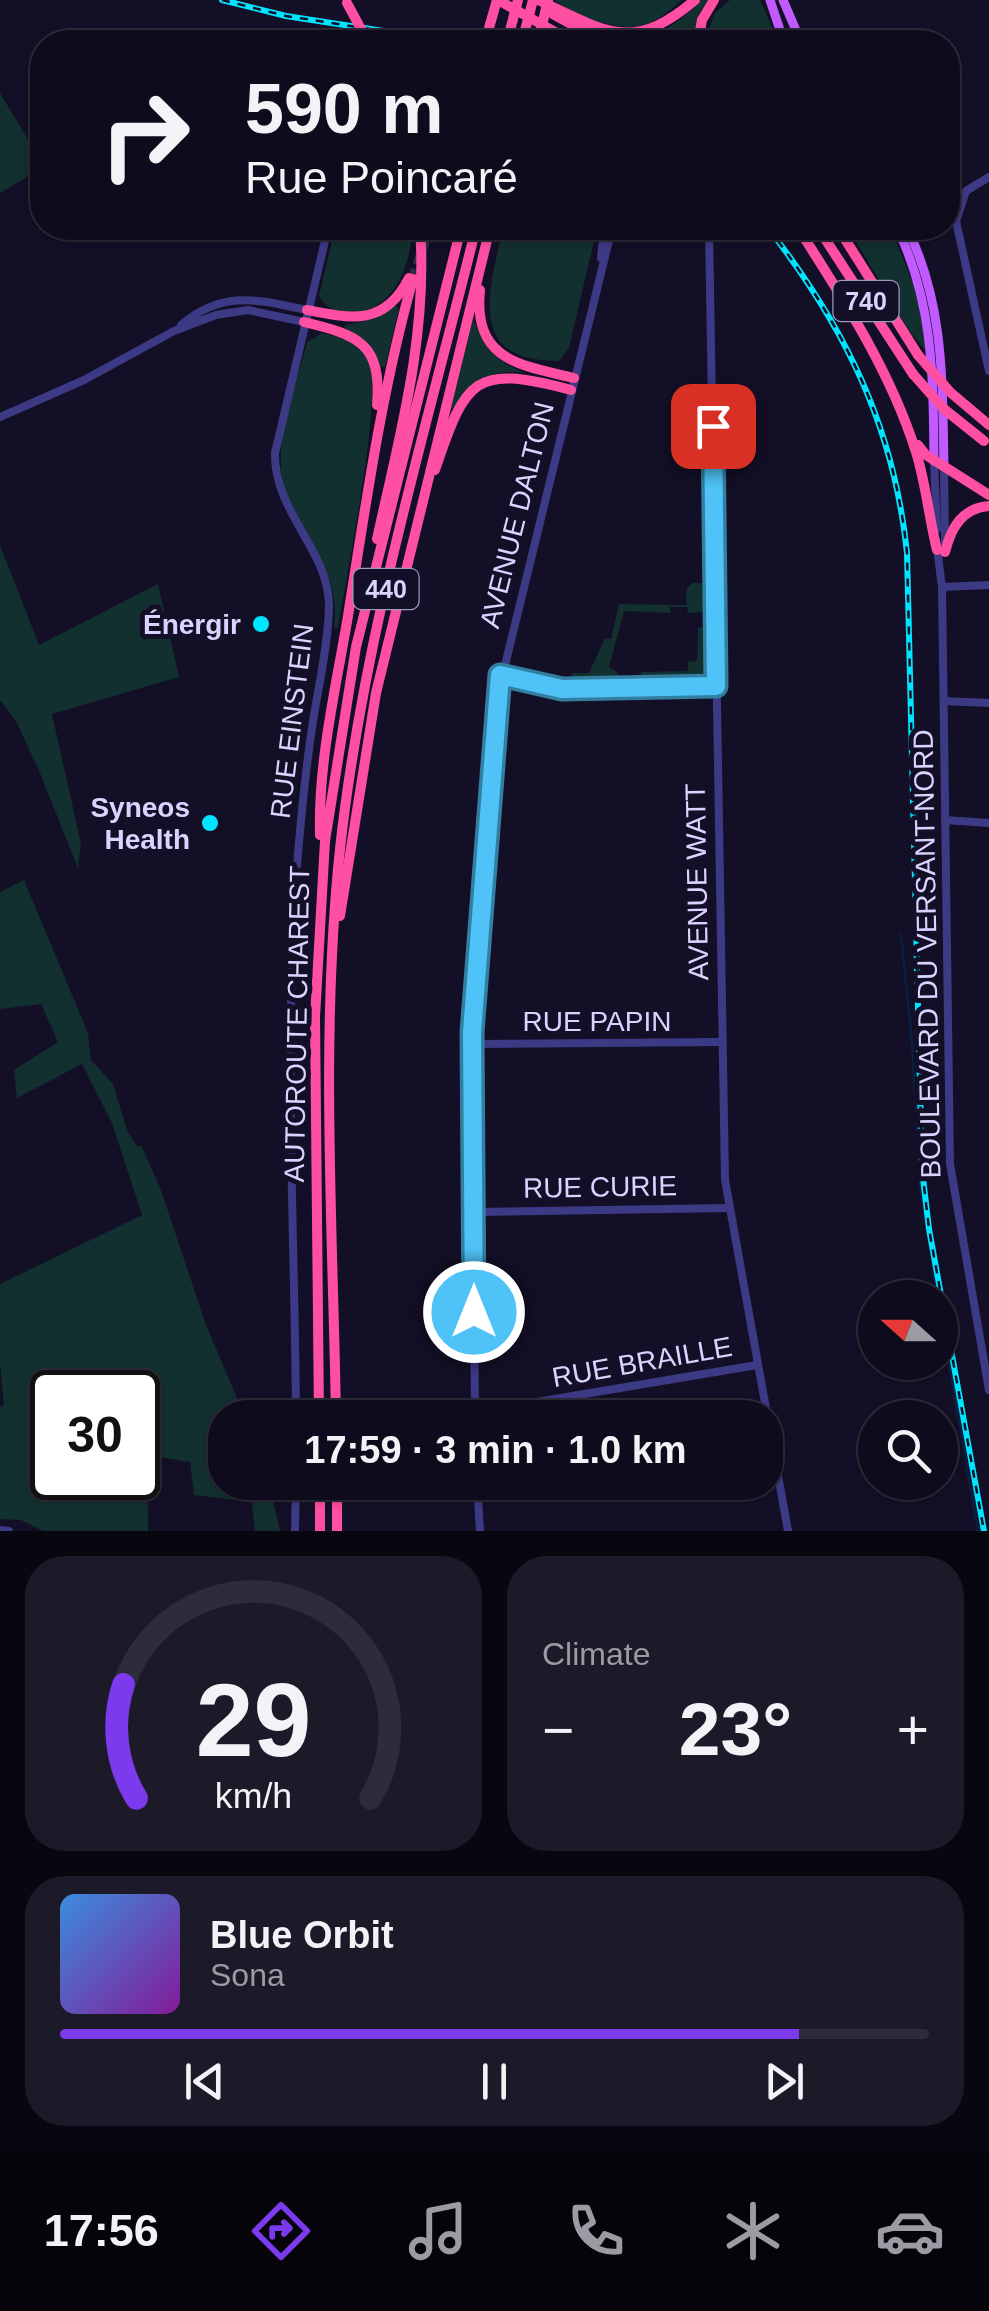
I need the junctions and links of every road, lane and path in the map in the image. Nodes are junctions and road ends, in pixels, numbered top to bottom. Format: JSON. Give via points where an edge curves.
{"nodes":[{"id":1,"x":487,"y":0,"type":"edge"},
{"id":2,"x":498,"y":0,"type":"edge"},
{"id":3,"x":518,"y":0,"type":"edge"},
{"id":4,"x":533,"y":0,"type":"edge"},
{"id":5,"x":548,"y":0,"type":"edge"},
{"id":6,"x":714,"y":0,"type":"edge"},
{"id":7,"x":770,"y":0,"type":"edge"},
{"id":8,"x":786,"y":0,"type":"edge"},
{"id":9,"x":346,"y":1,"type":"edge"},
{"id":10,"x":692,"y":2,"type":"edge"},
{"id":11,"x":362,"y":30,"type":"edge"},
{"id":12,"x":489,"y":30,"type":"edge"},
{"id":13,"x":510,"y":30,"type":"edge"},
{"id":14,"x":525,"y":30,"type":"edge"},
{"id":15,"x":541,"y":30,"type":"edge"},
{"id":16,"x":550,"y":30,"type":"edge"},
{"id":17,"x":551,"y":30,"type":"edge"},
{"id":18,"x":584,"y":30,"type":"edge"},
{"id":19,"x":609,"y":30,"type":"edge"},
{"id":20,"x":642,"y":30,"type":"edge"},
{"id":21,"x":700,"y":30,"type":"edge"},
{"id":22,"x":780,"y":30,"type":"edge"},
{"id":23,"x":797,"y":30,"type":"edge"},
{"id":24,"x":989,"y":177,"type":"edge"},
{"id":25,"x":960,"y":209,"type":"edge"},
{"id":26,"x":960,"y":239,"type":"edge"},
{"id":27,"x":325,"y":240,"type":"edge"},
{"id":28,"x":420,"y":240,"type":"edge"},
{"id":29,"x":458,"y":240,"type":"edge"},
{"id":30,"x":473,"y":240,"type":"edge"},
{"id":31,"x":489,"y":240,"type":"edge"},
{"id":32,"x":490,"y":240,"type":"edge"},
{"id":33,"x":603,"y":240,"type":"edge"},
{"id":34,"x":609,"y":240,"type":"edge"},
{"id":35,"x":709,"y":240,"type":"edge"},
{"id":36,"x":806,"y":240,"type":"edge"},
{"id":37,"x":826,"y":240,"type":"edge"},
{"id":38,"x":846,"y":240,"type":"edge"},
{"id":39,"x":902,"y":240,"type":"edge"},
{"id":40,"x":912,"y":240,"type":"edge"},
{"id":41,"x":599,"y":282,"type":"junction"},
{"id":42,"x":306,"y":316,"type":"junction"},
{"id":43,"x":989,"y":371,"type":"edge"},
{"id":44,"x":572,"y":384,"type":"junction"},
{"id":45,"x":897,"y":399,"type":"junction"},
{"id":46,"x":0,"y":417,"type":"edge"},
{"id":47,"x":989,"y":425,"type":"edge"},
{"id":48,"x":987,"y":443,"type":"edge"},
{"id":49,"x":939,"y":463,"type":"junction"},
{"id":50,"x":371,"y":481,"type":"junction"},
{"id":51,"x":989,"y":495,"type":"edge"},
{"id":52,"x":989,"y":506,"type":"edge"},
{"id":53,"x":941,"y":551,"type":"junction"},
{"id":54,"x":407,"y":562,"type":"junction"},
{"id":55,"x":989,"y":585,"type":"edge"},
{"id":56,"x":942,"y":587,"type":"junction"},
{"id":57,"x":356,"y":648,"type":"junction"},
{"id":58,"x":500,"y":675,"type":"junction"},
{"id":59,"x":716,"y":686,"type":"junction"},
{"id":60,"x":944,"y":701,"type":"junction"},
{"id":61,"x":989,"y":704,"type":"edge"},
{"id":62,"x":946,"y":820,"type":"junction"},
{"id":63,"x":989,"y":823,"type":"edge"},
{"id":64,"x":321,"y":880,"type":"junction"},
{"id":65,"x":332,"y":956,"type":"junction"},
{"id":66,"x":722,"y":1042,"type":"junction"},
{"id":67,"x":472,"y":1044,"type":"junction"},
{"id":68,"x":729,"y":1208,"type":"junction"},
{"id":69,"x":473,"y":1212,"type":"junction"},
{"id":70,"x":757,"y":1365,"type":"junction"},
{"id":71,"x":989,"y":1390,"type":"edge"},
{"id":72,"x":296,"y":1400,"type":"edge"},
{"id":73,"x":319,"y":1400,"type":"edge"},
{"id":74,"x":336,"y":1400,"type":"edge"},
{"id":75,"x":474,"y":1400,"type":"edge"},
{"id":76,"x":549,"y":1400,"type":"edge"},
{"id":77,"x":296,"y":1500,"type":"edge"},
{"id":78,"x":320,"y":1500,"type":"edge"},
{"id":79,"x":337,"y":1500,"type":"edge"},
{"id":80,"x":477,"y":1500,"type":"edge"},
{"id":81,"x":0,"y":1530,"type":"edge"},
{"id":82,"x":9,"y":1531,"type":"edge"},
{"id":83,"x":296,"y":1531,"type":"edge"},
{"id":84,"x":320,"y":1531,"type":"edge"},
{"id":85,"x":338,"y":1531,"type":"edge"},
{"id":86,"x":480,"y":1531,"type":"edge"},
{"id":87,"x":788,"y":1531,"type":"edge"}],
"edges":[{"from":1,"to":16,"type":"highway"},
{"from":2,"to":12,"type":"highway","bridge":true},
{"from":2,"to":17,"type":"highway"},
{"from":3,"to":13,"type":"highway","bridge":true},
{"from":4,"to":14,"type":"highway","bridge":true},
{"from":4,"to":18,"type":"highway"},
{"from":4,"to":19,"type":"highway"},
{"from":5,"to":15,"type":"highway","bridge":true},
{"from":6,"to":21,"type":"highway"},
{"from":7,"to":22,"type":"main road"},
{"from":8,"to":23,"type":"main road"},
{"from":9,"to":11,"type":"highway","bridge":true},
{"from":10,"to":20,"type":"highway","via":[[656,28]]},
{"from":24,"to":25,"type":"street","via":[[966,191]]},
{"from":26,"to":43,"type":"street"},
{"from":27,"to":42,"type":"street","name":"RUE EINSTEIN"},
{"from":28,"to":57,"type":"highway","via":[[414,371]]},
{"from":29,"to":57,"type":"highway","name":"AUTOROUTE CHAREST","number":"440"},
{"from":30,"to":65,"type":"highway","name":"AUTOROUTE CHAREST","number":"440","via":[[366,678]]},
{"from":31,"to":54,"type":"highway"},
{"from":32,"to":44,"type":"highway","via":[[478,309],[485,336],[508,360]]},
{"from":33,"to":41,"type":"street"},
{"from":34,"to":41,"type":"street","name":"AVENUE DALTON"},
{"from":35,"to":59,"type":"street","name":"AVENUE WATT"},
{"from":36,"to":45,"type":"highway","via":[[863,329]]},
{"from":37,"to":48,"type":"highway","number":"740","bridge":true,"via":[[913,374]]},
{"from":38,"to":47,"type":"highway","number":"740","bridge":true,"via":[[918,355]]},
{"from":39,"to":49,"type":"main road","name":"BOULEVARD DU VERSANT-NORD","via":[[929,321]]},
{"from":40,"to":49,"type":"main road","name":"BOULEVARD DU VERSANT-NORD","via":[[938,315]]},
{"from":41,"to":44,"type":"street","name":"AVENUE DALTON"},
{"from":42,"to":46,"type":"street","via":[[216,315]]},
{"from":42,"to":50,"type":"highway","via":[[355,337],[376,362]]},
{"from":42,"to":50,"type":"highway","via":[[371,314],[392,302],[411,278]]},
{"from":42,"to":72,"type":"street","name":"RUE EINSTEIN","via":[[275,453],[283,500],[324,574],[329,607],[294,915]]},
{"from":44,"to":54,"type":"highway","via":[[509,376],[469,394],[447,438]]},
{"from":44,"to":58,"type":"street","name":"AVENUE DALTON"},
{"from":45,"to":49,"type":"highway","via":[[922,450]]},
{"from":45,"to":53,"type":"highway"},
{"from":49,"to":51,"type":"highway"},
{"from":49,"to":53,"type":"street","name":"BOULEVARD DU VERSANT-NORD"},
{"from":50,"to":64,"type":"highway","via":[[326,758]]},
{"from":52,"to":53,"type":"highway","via":[[962,516]]},
{"from":53,"to":56,"type":"street","name":"BOULEVARD DU VERSANT-NORD"},
{"from":54,"to":65,"type":"highway","via":[[368,735]]},
{"from":55,"to":56,"type":"street"},
{"from":56,"to":60,"type":"street","name":"BOULEVARD DU VERSANT-NORD"},
{"from":57,"to":64,"type":"highway","name":"AUTOROUTE CHAREST","number":"440"},
{"from":58,"to":59,"type":"street","via":[[562,689]]},
{"from":58,"to":67,"type":"street","name":"AVENUE DALTON"},
{"from":59,"to":66,"type":"street","name":"AVENUE WATT"},
{"from":60,"to":61,"type":"street"},
{"from":60,"to":62,"type":"street","name":"BOULEVARD DU VERSANT-NORD"},
{"from":62,"to":63,"type":"street"},
{"from":62,"to":71,"type":"street","name":"BOULEVARD DU VERSANT-NORD","via":[[950,1164]]},
{"from":64,"to":73,"type":"highway","name":"AUTOROUTE CHAREST","number":"440","via":[[315,1017]]},
{"from":65,"to":74,"type":"highway","name":"AUTOROUTE CHAREST","number":"440"},
{"from":66,"to":67,"type":"street","name":"RUE PAPIN"},
{"from":66,"to":68,"type":"street","name":"AVENUE WATT"},
{"from":67,"to":69,"type":"street","name":"AVENUE DALTON"},
{"from":68,"to":69,"type":"street","name":"RUE CURIE"},
{"from":68,"to":70,"type":"street","name":"AVENUE WATT"},
{"from":69,"to":75,"type":"street","name":"AVENUE DALTON"},
{"from":70,"to":76,"type":"street","name":"RUE BRAILLE"},
{"from":70,"to":87,"type":"street","name":"AVENUE WATT"},
{"from":77,"to":83,"type":"street"},
{"from":78,"to":84,"type":"highway"},
{"from":79,"to":85,"type":"highway"},
{"from":80,"to":86,"type":"street"},
{"from":81,"to":82,"type":"street"}]}
